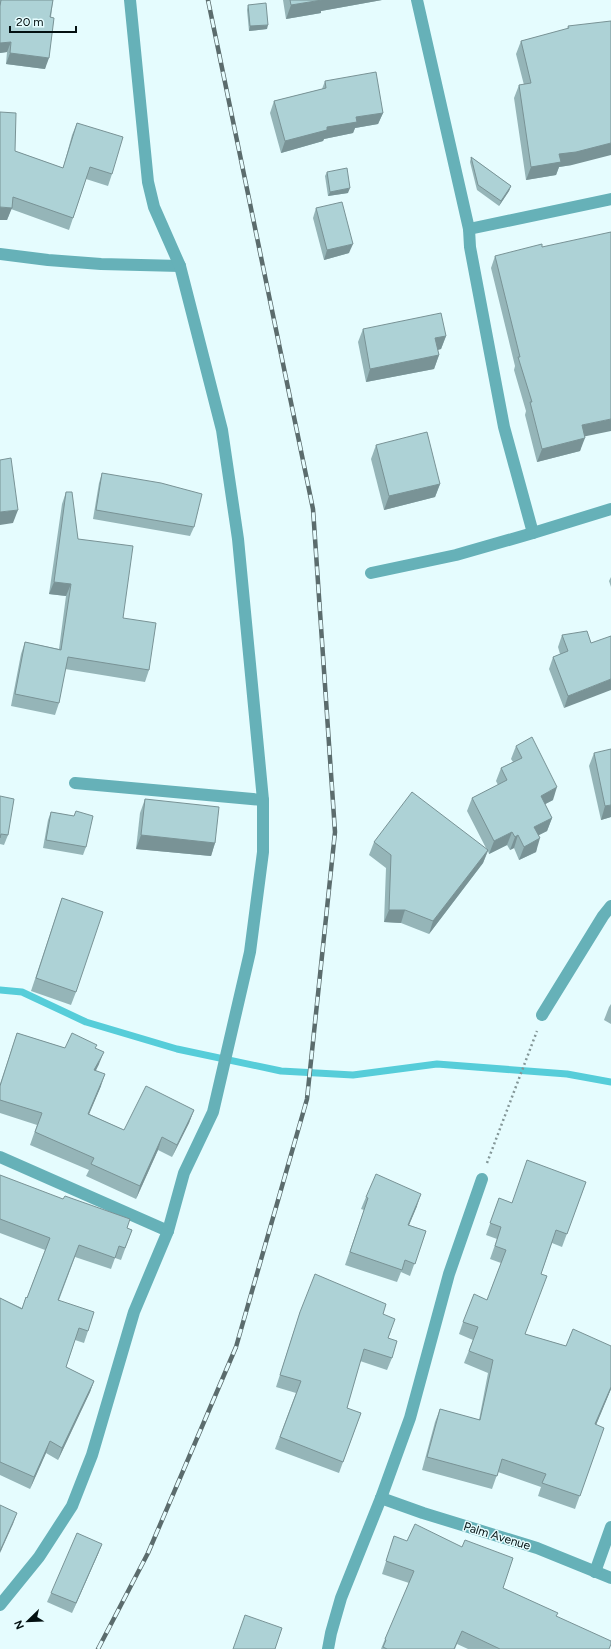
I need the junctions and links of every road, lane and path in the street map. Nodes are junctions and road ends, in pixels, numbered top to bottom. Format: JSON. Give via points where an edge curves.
{"nodes":[{"id":1,"x":130,"y":0,"type":"edge"},
{"id":2,"x":417,"y":0,"type":"edge"},
{"id":3,"x":611,"y":199,"type":"edge"},
{"id":4,"x":469,"y":230,"type":"junction"},
{"id":5,"x":0,"y":254,"type":"edge"},
{"id":6,"x":180,"y":266,"type":"junction"},
{"id":7,"x":611,"y":510,"type":"edge"},
{"id":8,"x":533,"y":534,"type":"junction"},
{"id":9,"x":371,"y":573,"type":"dead end"},
{"id":10,"x":75,"y":783,"type":"dead end"},
{"id":11,"x":263,"y":800,"type":"junction"},
{"id":12,"x":611,"y":906,"type":"edge"},
{"id":13,"x":542,"y":1015,"type":"joint"},
{"id":14,"x":0,"y":1157,"type":"edge"},
{"id":15,"x":482,"y":1178,"type":"joint"},
{"id":16,"x":168,"y":1231,"type":"junction"},
{"id":17,"x":382,"y":1498,"type":"junction"},
{"id":18,"x":611,"y":1526,"type":"edge"},
{"id":19,"x":596,"y":1572,"type":"junction"},
{"id":20,"x":611,"y":1578,"type":"edge"},
{"id":21,"x":0,"y":1605,"type":"edge"},
{"id":22,"x":328,"y":1649,"type":"edge"}],
"edges":[{"from":1,"to":6,"type":"street","via":[[148,182],[154,206]]},
{"from":2,"to":4,"type":"street"},
{"from":3,"to":4,"type":"street"},
{"from":4,"to":8,"type":"street","via":[[504,427]]},
{"from":5,"to":6,"type":"street","via":[[101,264]]},
{"from":6,"to":11,"type":"street","via":[[222,430],[238,539]]},
{"from":7,"to":8,"type":"street"},
{"from":8,"to":9,"type":"street","via":[[456,555]]},
{"from":10,"to":11,"type":"street"},
{"from":11,"to":16,"type":"street","via":[[263,852],[250,952],[213,1112],[184,1173]]},
{"from":12,"to":13,"type":"street"},
{"from":13,"to":15,"type":"path"},
{"from":14,"to":16,"type":"street","via":[[12,1160]]},
{"from":15,"to":17,"type":"street","via":[[449,1274],[410,1418]]},
{"from":16,"to":21,"type":"street","via":[[134,1312],[92,1455],[72,1506],[39,1557]]},
{"from":17,"to":19,"type":"street","name":"Palm Avenue","via":[[537,1548]]},
{"from":17,"to":22,"type":"street","via":[[341,1598]]},
{"from":18,"to":19,"type":"street"},
{"from":19,"to":20,"type":"street","name":"Palm Avenue"}]}
